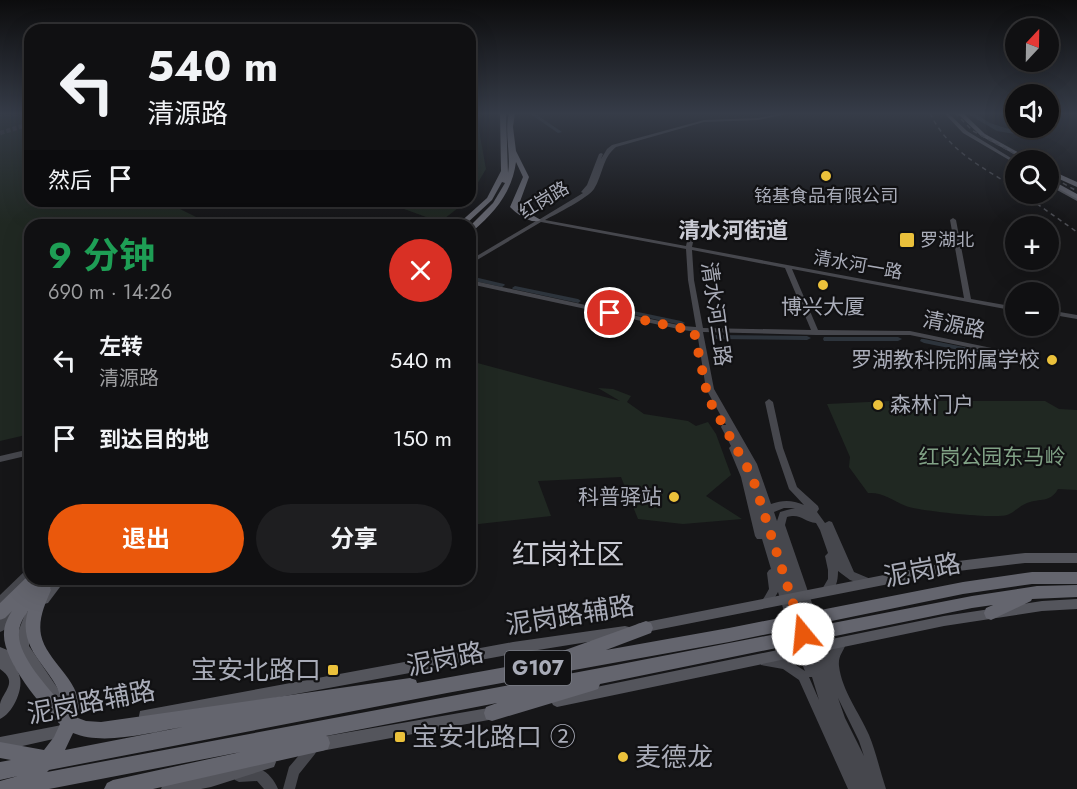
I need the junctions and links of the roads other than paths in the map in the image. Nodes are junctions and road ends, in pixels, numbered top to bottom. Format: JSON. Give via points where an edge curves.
{"nodes":[{"id":1,"x":504,"y":150,"type":"edge"},
{"id":2,"x":512,"y":150,"type":"edge"},
{"id":3,"x":514,"y":150,"type":"edge"},
{"id":4,"x":605,"y":150,"type":"edge"},
{"id":5,"x":515,"y":154,"type":"junction"},
{"id":6,"x":504,"y":161,"type":"junction"},
{"id":7,"x":1059,"y":178,"type":"edge"},
{"id":8,"x":1059,"y":183,"type":"edge"},
{"id":9,"x":1076,"y":190,"type":"edge"},
{"id":10,"x":468,"y":219,"type":"edge"},
{"id":11,"x":953,"y":220,"type":"dead end"},
{"id":12,"x":540,"y":221,"type":"junction"},
{"id":13,"x":476,"y":222,"type":"edge"},
{"id":14,"x":476,"y":224,"type":"edge"},
{"id":15,"x":476,"y":225,"type":"edge"},
{"id":16,"x":687,"y":248,"type":"junction"},
{"id":17,"x":476,"y":256,"type":"edge"},
{"id":18,"x":788,"y":267,"type":"junction"},
{"id":19,"x":809,"y":271,"type":"junction"},
{"id":20,"x":792,"y":278,"type":"junction"},
{"id":21,"x":476,"y":284,"type":"edge"},
{"id":22,"x":968,"y":299,"type":"junction"},
{"id":23,"x":1005,"y":305,"type":"edge"},
{"id":24,"x":1059,"y":315,"type":"edge"},
{"id":25,"x":1059,"y":316,"type":"edge"},
{"id":26,"x":1077,"y":319,"type":"edge"},
{"id":27,"x":697,"y":330,"type":"junction"},
{"id":28,"x":815,"y":333,"type":"junction"},
{"id":29,"x":769,"y":402,"type":"dead end"},
{"id":30,"x":720,"y":419,"type":"junction"},
{"id":31,"x":24,"y":453,"type":"edge"},
{"id":32,"x":0,"y":459,"type":"edge"},
{"id":33,"x":755,"y":476,"type":"junction"},
{"id":34,"x":1077,"y":558,"type":"edge"},
{"id":35,"x":852,"y":575,"type":"junction"},
{"id":36,"x":24,"y":578,"type":"edge"},
{"id":37,"x":1077,"y":578,"type":"edge"},
{"id":38,"x":868,"y":583,"type":"junction"},
{"id":39,"x":27,"y":585,"type":"edge"},
{"id":40,"x":36,"y":585,"type":"edge"},
{"id":41,"x":46,"y":585,"type":"edge"},
{"id":42,"x":46,"y":585,"type":"edge"},
{"id":43,"x":48,"y":585,"type":"edge"},
{"id":44,"x":56,"y":585,"type":"edge"},
{"id":45,"x":1077,"y":591,"type":"edge"},
{"id":46,"x":825,"y":592,"type":"junction"},
{"id":47,"x":1037,"y":592,"type":"junction"},
{"id":48,"x":0,"y":602,"type":"edge"},
{"id":49,"x":765,"y":604,"type":"junction"},
{"id":50,"x":1077,"y":604,"type":"edge"},
{"id":51,"x":0,"y":613,"type":"edge"},
{"id":52,"x":992,"y":613,"type":"junction"},
{"id":53,"x":0,"y":621,"type":"edge"},
{"id":54,"x":0,"y":627,"type":"edge"},
{"id":55,"x":646,"y":628,"type":"junction"},
{"id":56,"x":849,"y":640,"type":"junction"},
{"id":57,"x":0,"y":653,"type":"edge"},
{"id":58,"x":755,"y":660,"type":"junction"},
{"id":59,"x":0,"y":663,"type":"edge"},
{"id":60,"x":19,"y":667,"type":"junction"},
{"id":61,"x":540,"y":668,"type":"junction"},
{"id":62,"x":616,"y":673,"type":"junction"},
{"id":63,"x":326,"y":683,"type":"junction"},
{"id":64,"x":447,"y":685,"type":"junction"},
{"id":65,"x":0,"y":713,"type":"edge"},
{"id":66,"x":492,"y":713,"type":"junction"},
{"id":67,"x":194,"y":716,"type":"junction"},
{"id":68,"x":836,"y":720,"type":"junction"},
{"id":69,"x":93,"y":727,"type":"junction"},
{"id":70,"x":322,"y":735,"type":"junction"},
{"id":71,"x":0,"y":744,"type":"edge"},
{"id":72,"x":0,"y":750,"type":"edge"},
{"id":73,"x":55,"y":760,"type":"junction"},
{"id":74,"x":0,"y":771,"type":"edge"},
{"id":75,"x":210,"y":773,"type":"junction"},
{"id":76,"x":3,"y":789,"type":"edge"},
{"id":77,"x":17,"y":789,"type":"edge"},
{"id":78,"x":113,"y":789,"type":"edge"},
{"id":79,"x":168,"y":789,"type":"edge"},
{"id":80,"x":272,"y":789,"type":"edge"},
{"id":81,"x":289,"y":789,"type":"edge"},
{"id":82,"x":854,"y":789,"type":"edge"},
{"id":83,"x":863,"y":789,"type":"edge"},
{"id":84,"x":873,"y":789,"type":"edge"},
{"id":85,"x":880,"y":789,"type":"edge"}],
"edges":[{"from":1,"to":6,"type":"highway"},
{"from":2,"to":14,"type":"highway","via":[[509,186]]},
{"from":3,"to":5,"type":"highway"},
{"from":4,"to":12,"type":"street","name":"红岗路","via":[[586,189]]},
{"from":5,"to":12,"type":"highway","via":[[526,177],[514,207]]},
{"from":5,"to":15,"type":"highway","via":[[510,193],[492,215]]},
{"from":6,"to":10,"type":"highway","via":[[494,193]]},
{"from":6,"to":13,"type":"highway","via":[[506,177],[498,196]]},
{"from":7,"to":9,"type":"highway"},
{"from":8,"to":9,"type":"highway"},
{"from":11,"to":22,"type":"street"},
{"from":12,"to":16,"type":"street","name":"清水河一路"},
{"from":12,"to":17,"type":"street","name":"红岗路"},
{"from":16,"to":18,"type":"street","name":"清水河一路"},
{"from":16,"to":22,"type":"street","name":"清水河一路"},
{"from":16,"to":27,"type":"street","name":"清水河三路"},
{"from":18,"to":19,"type":"street","name":"清水河一路"},
{"from":18,"to":20,"type":"street"},
{"from":19,"to":20,"type":"street","via":[[797,271]]},
{"from":19,"to":22,"type":"street","name":"清水河一路"},
{"from":20,"to":28,"type":"street"},
{"from":21,"to":27,"type":"street","name":"清源路"},
{"from":22,"to":23,"type":"street","name":"清水河一路"},
{"from":24,"to":26,"type":"street"},
{"from":25,"to":26,"type":"street"},
{"from":27,"to":28,"type":"street","name":"清源路"},
{"from":27,"to":30,"type":"street","name":"清水河三路","via":[[703,380]]},
{"from":27,"to":33,"type":"street","name":"清水河三路","via":[[710,389],[748,454]]},
{"from":28,"to":28,"type":"street","name":"清源路","via":[[910,334],[1021,356],[910,333]]},
{"from":29,"to":35,"type":"street","via":[[793,489],[827,521]]},
{"from":30,"to":33,"type":"street","name":"清水河三路"},
{"from":30,"to":49,"type":"street","via":[[745,477],[774,583],[772,596]]},
{"from":31,"to":32,"type":"street"},
{"from":33,"to":68,"type":"street","name":"清水河三路"},
{"from":34,"to":38,"type":"main road","name":"泥岗路辅路","via":[[988,561]]},
{"from":35,"to":38,"type":"street"},
{"from":35,"to":68,"type":"street","via":[[838,563],[819,518],[797,506],[780,505],[764,515],[763,527],[797,639]]},
{"from":36,"to":48,"type":"street"},
{"from":37,"to":61,"type":"highway","name":"泥岗路","number":"G107","via":[[998,582]]},
{"from":38,"to":46,"type":"main road","name":"泥岗路辅路"},
{"from":39,"to":51,"type":"highway"},
{"from":40,"to":53,"type":"street"},
{"from":41,"to":54,"type":"street"},
{"from":42,"to":60,"type":"highway","via":[[25,604],[14,622],[11,644]]},
{"from":43,"to":77,"type":"highway","via":[[35,608],[31,632],[36,646],[69,691],[72,713],[55,750]]},
{"from":44,"to":60,"type":"main road","via":[[27,623]]},
{"from":45,"to":47,"type":"highway","name":"泥岗路","number":"G107"},
{"from":46,"to":49,"type":"main road","name":"泥岗路辅路"},
{"from":46,"to":68,"type":"street","via":[[832,584],[833,567],[821,529],[813,519],[796,512],[783,515],[780,525],[821,643]]},
{"from":47,"to":52,"type":"highway"},
{"from":47,"to":62,"type":"highway","name":"泥岗路","number":"G107"},
{"from":49,"to":55,"type":"main road","name":"泥岗路辅路"},
{"from":50,"to":52,"type":"main road"},
{"from":52,"to":56,"type":"main road"},
{"from":55,"to":61,"type":"highway"},
{"from":55,"to":63,"type":"main road","name":"泥岗路辅路"},
{"from":56,"to":58,"type":"main road"},
{"from":56,"to":85,"type":"street","via":[[835,648],[832,660]]},
{"from":57,"to":60,"type":"main road","via":[[12,656]]},
{"from":58,"to":66,"type":"main road"},
{"from":58,"to":82,"type":"street","via":[[785,664],[803,676]]},
{"from":59,"to":60,"type":"main road"},
{"from":60,"to":65,"type":"main road","via":[[12,694]]},
{"from":60,"to":69,"type":"main road","via":[[65,709]]},
{"from":60,"to":69,"type":"highway","via":[[58,713],[75,726]]},
{"from":61,"to":64,"type":"highway","name":"泥岗路","number":"G107"},
{"from":62,"to":66,"type":"highway"},
{"from":62,"to":70,"type":"highway","name":"泥岗路","number":"G107"},
{"from":63,"to":67,"type":"main road"},
{"from":63,"to":69,"type":"main road","name":"泥岗路辅路"},
{"from":64,"to":67,"type":"highway","via":[[393,687]]},
{"from":64,"to":73,"type":"highway","name":"泥岗路","number":"G107"},
{"from":66,"to":70,"type":"main road"},
{"from":67,"to":69,"type":"highway","via":[[117,729]]},
{"from":68,"to":83,"type":"street"},
{"from":68,"to":84,"type":"street"},
{"from":69,"to":71,"type":"main road","name":"泥岗路辅路"},
{"from":70,"to":75,"type":"highway"},
{"from":70,"to":76,"type":"highway","name":"泥岗路","number":"G107"},
{"from":70,"to":81,"type":"street","via":[[297,763]]},
{"from":72,"to":73,"type":"highway"},
{"from":73,"to":74,"type":"highway","name":"泥岗路","number":"G107"},
{"from":75,"to":78,"type":"highway"},
{"from":75,"to":79,"type":"main road"},
{"from":75,"to":80,"type":"street","via":[[254,775],[266,780]]}]}
